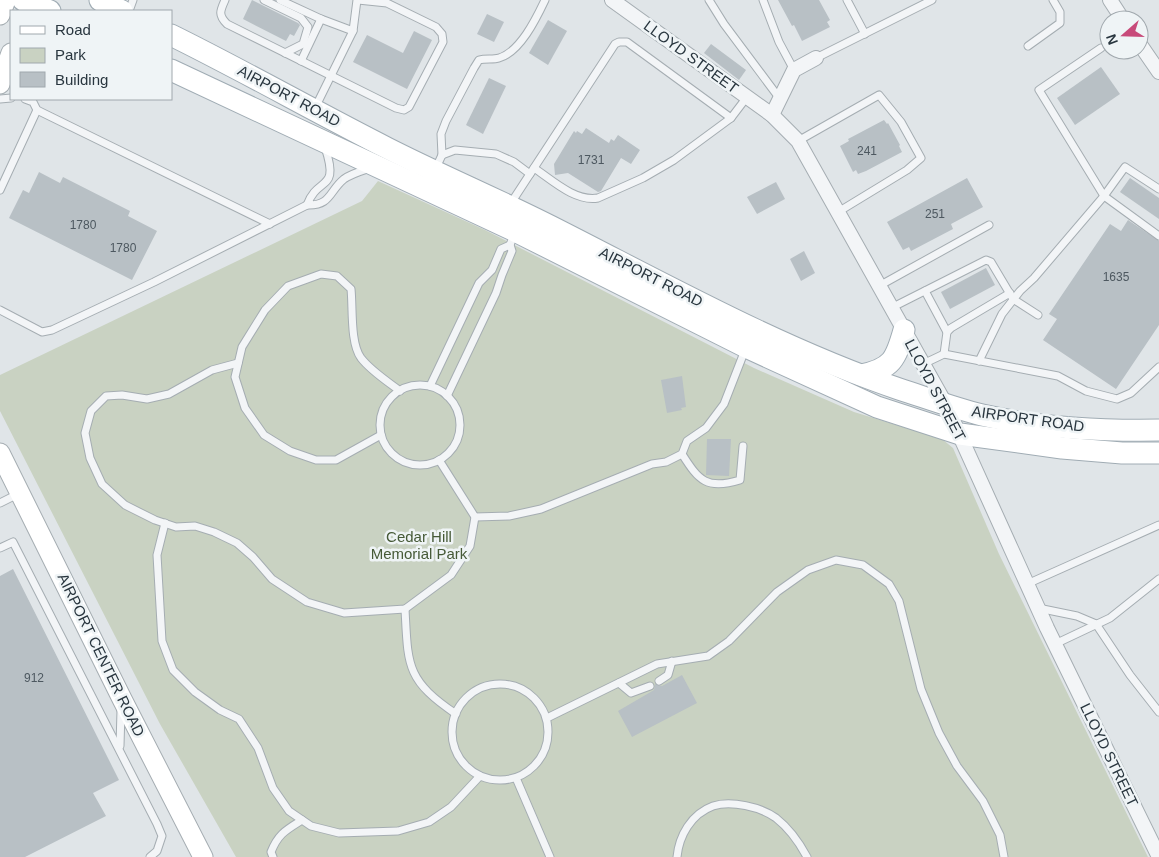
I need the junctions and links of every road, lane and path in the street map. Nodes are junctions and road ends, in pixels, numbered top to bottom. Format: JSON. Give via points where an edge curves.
{"nodes":[{"id":1,"x":6,"y":0,"type":"edge"},
{"id":2,"x":100,"y":0,"type":"edge"},
{"id":3,"x":225,"y":0,"type":"edge"},
{"id":4,"x":264,"y":0,"type":"edge"},
{"id":5,"x":280,"y":0,"type":"edge"},
{"id":6,"x":358,"y":0,"type":"edge"},
{"id":7,"x":545,"y":0,"type":"edge"},
{"id":8,"x":612,"y":0,"type":"edge"},
{"id":9,"x":709,"y":0,"type":"edge"},
{"id":10,"x":764,"y":0,"type":"edge"},
{"id":11,"x":847,"y":0,"type":"edge"},
{"id":12,"x":932,"y":0,"type":"edge"},
{"id":13,"x":1053,"y":0,"type":"edge"},
{"id":14,"x":130,"y":3,"type":"edge"},
{"id":15,"x":919,"y":3,"type":"edge"},
{"id":16,"x":28,"y":4,"type":"edge"},
{"id":17,"x":47,"y":10,"type":"edge"},
{"id":18,"x":0,"y":15,"type":"edge"},
{"id":19,"x":320,"y":19,"type":"junction"},
{"id":20,"x":353,"y":31,"type":"junction"},
{"id":21,"x":865,"y":34,"type":"junction"},
{"id":22,"x":172,"y":37,"type":"edge"},
{"id":23,"x":1028,"y":46,"type":"dead end"},
{"id":24,"x":1099,"y":49,"type":"edge"},
{"id":25,"x":285,"y":53,"type":"junction"},
{"id":26,"x":10,"y":56,"type":"edge"},
{"id":27,"x":816,"y":58,"type":"joint"},
{"id":28,"x":1149,"y":58,"type":"edge"},
{"id":29,"x":301,"y":61,"type":"junction"},
{"id":30,"x":172,"y":70,"type":"edge"},
{"id":31,"x":794,"y":70,"type":"junction"},
{"id":32,"x":1159,"y":72,"type":"edge"},
{"id":33,"x":331,"y":76,"type":"junction"},
{"id":34,"x":0,"y":84,"type":"edge"},
{"id":35,"x":747,"y":97,"type":"junction"},
{"id":36,"x":780,"y":99,"type":"junction"},
{"id":37,"x":28,"y":100,"type":"edge"},
{"id":38,"x":314,"y":109,"type":"junction"},
{"id":39,"x":37,"y":110,"type":"junction"},
{"id":40,"x":772,"y":115,"type":"junction"},
{"id":41,"x":732,"y":118,"type":"junction"},
{"id":42,"x":798,"y":141,"type":"junction"},
{"id":43,"x":323,"y":142,"type":"junction"},
{"id":44,"x":439,"y":163,"type":"junction"},
{"id":45,"x":374,"y":166,"type":"junction"},
{"id":46,"x":532,"y":171,"type":"junction"},
{"id":47,"x":1159,"y":189,"type":"edge"},
{"id":48,"x":0,"y":190,"type":"edge"},
{"id":49,"x":1104,"y":196,"type":"junction"},
{"id":50,"x":307,"y":205,"type":"junction"},
{"id":51,"x":509,"y":205,"type":"junction"},
{"id":52,"x":838,"y":212,"type":"junction"},
{"id":53,"x":270,"y":224,"type":"junction"},
{"id":54,"x":989,"y":225,"type":"dead end"},
{"id":55,"x":1159,"y":236,"type":"edge"},
{"id":56,"x":512,"y":238,"type":"junction"},
{"id":57,"x":492,"y":270,"type":"junction"},
{"id":58,"x":502,"y":275,"type":"junction"},
{"id":59,"x":879,"y":286,"type":"junction"},
{"id":60,"x":925,"y":291,"type":"junction"},
{"id":61,"x":1012,"y":296,"type":"junction"},
{"id":62,"x":891,"y":308,"type":"junction"},
{"id":63,"x":0,"y":310,"type":"edge"},
{"id":64,"x":1038,"y":315,"type":"dead end"},
{"id":65,"x":904,"y":330,"type":"junction"},
{"id":66,"x":947,"y":332,"type":"junction"},
{"id":67,"x":746,"y":348,"type":"junction"},
{"id":68,"x":944,"y":354,"type":"junction"},
{"id":69,"x":979,"y":360,"type":"junction"},
{"id":70,"x":238,"y":363,"type":"junction"},
{"id":71,"x":923,"y":364,"type":"junction"},
{"id":72,"x":1159,"y":366,"type":"edge"},
{"id":73,"x":861,"y":375,"type":"junction"},
{"id":74,"x":430,"y":386,"type":"junction"},
{"id":75,"x":400,"y":391,"type":"junction"},
{"id":76,"x":447,"y":396,"type":"junction"},
{"id":77,"x":946,"y":405,"type":"junction"},
{"id":78,"x":1159,"y":430,"type":"edge"},
{"id":79,"x":960,"y":434,"type":"junction"},
{"id":80,"x":381,"y":435,"type":"junction"},
{"id":81,"x":743,"y":446,"type":"dead end"},
{"id":82,"x":0,"y":453,"type":"edge"},
{"id":83,"x":1159,"y":453,"type":"edge"},
{"id":84,"x":682,"y":454,"type":"junction"},
{"id":85,"x":439,"y":460,"type":"junction"},
{"id":86,"x":20,"y":493,"type":"junction"},
{"id":87,"x":0,"y":503,"type":"edge"},
{"id":88,"x":476,"y":517,"type":"junction"},
{"id":89,"x":165,"y":523,"type":"junction"},
{"id":90,"x":1159,"y":525,"type":"edge"},
{"id":91,"x":0,"y":548,"type":"edge"},
{"id":92,"x":1159,"y":579,"type":"edge"},
{"id":93,"x":1027,"y":584,"type":"junction"},
{"id":94,"x":1038,"y":608,"type":"junction"},
{"id":95,"x":405,"y":609,"type":"junction"},
{"id":96,"x":1096,"y":624,"type":"junction"},
{"id":97,"x":1055,"y":644,"type":"junction"},
{"id":98,"x":672,"y":662,"type":"junction"},
{"id":99,"x":659,"y":681,"type":"dead end"},
{"id":100,"x":619,"y":683,"type":"junction"},
{"id":101,"x":650,"y":686,"type":"dead end"},
{"id":102,"x":122,"y":699,"type":"junction"},
{"id":103,"x":1159,"y":712,"type":"edge"},
{"id":104,"x":456,"y":714,"type":"junction"},
{"id":105,"x":547,"y":718,"type":"junction"},
{"id":106,"x":120,"y":748,"type":"junction"},
{"id":107,"x":480,"y":776,"type":"junction"},
{"id":108,"x":516,"y":778,"type":"junction"},
{"id":109,"x":302,"y":820,"type":"junction"},
{"id":110,"x":201,"y":856,"type":"edge"},
{"id":111,"x":150,"y":857,"type":"edge"},
{"id":112,"x":273,"y":857,"type":"edge"},
{"id":113,"x":550,"y":857,"type":"edge"},
{"id":114,"x":677,"y":857,"type":"edge"},
{"id":115,"x":807,"y":857,"type":"edge"},
{"id":116,"x":1004,"y":857,"type":"edge"},
{"id":117,"x":1159,"y":857,"type":"edge"}],
"edges":[{"from":1,"to":18,"type":"street"},
{"from":2,"to":14,"type":"main road"},
{"from":3,"to":25,"type":"lane","via":[[220,18],[226,24]]},
{"from":4,"to":25,"type":"lane","via":[[301,18],[308,27],[303,44]]},
{"from":5,"to":19,"type":"lane"},
{"from":6,"to":20,"type":"lane"},
{"from":6,"to":33,"type":"lane","via":[[387,3],[436,27],[442,34],[442,42],[409,107],[404,110]]},
{"from":7,"to":44,"type":"lane","via":[[521,43],[498,58],[479,60],[446,121]]},
{"from":8,"to":35,"type":"street","name":"LLOYD STREET"},
{"from":9,"to":36,"type":"lane"},
{"from":10,"to":31,"type":"lane","via":[[779,42]]},
{"from":11,"to":21,"type":"lane"},
{"from":12,"to":15,"type":"lane"},
{"from":13,"to":23,"type":"lane","via":[[1060,12],[1060,23]]},
{"from":15,"to":21,"type":"lane"},
{"from":16,"to":17,"type":"main road"},
{"from":19,"to":20,"type":"lane"},
{"from":19,"to":29,"type":"lane"},
{"from":20,"to":33,"type":"lane"},
{"from":21,"to":27,"type":"lane"},
{"from":22,"to":38,"type":"main road","name":"AIRPORT ROAD"},
{"from":24,"to":49,"type":"lane","via":[[1039,90]]},
{"from":25,"to":29,"type":"lane"},
{"from":26,"to":34,"type":"street"},
{"from":27,"to":31,"type":"street"},
{"from":28,"to":32,"type":"street"},
{"from":29,"to":33,"type":"lane"},
{"from":30,"to":43,"type":"main road","name":"AIRPORT ROAD"},
{"from":31,"to":36,"type":"street"},
{"from":33,"to":38,"type":"lane"},
{"from":35,"to":40,"type":"street","name":"LLOYD STREET"},
{"from":35,"to":41,"type":"lane"},
{"from":36,"to":40,"type":"street"},
{"from":37,"to":39,"type":"lane","via":[[33,102]]},
{"from":38,"to":44,"type":"main road","name":"AIRPORT ROAD","via":[[387,148]]},
{"from":39,"to":48,"type":"lane"},
{"from":39,"to":53,"type":"lane"},
{"from":40,"to":42,"type":"street","name":"LLOYD STREET"},
{"from":41,"to":46,"type":"lane","via":[[664,167],[598,198],[571,193]]},
{"from":41,"to":46,"type":"lane","via":[[627,42],[619,42]]},
{"from":42,"to":52,"type":"street","name":"LLOYD STREET"},
{"from":42,"to":52,"type":"lane","via":[[879,95],[901,122],[921,158]]},
{"from":43,"to":45,"type":"main road","name":"AIRPORT ROAD"},
{"from":43,"to":50,"type":"lane","via":[[331,173],[328,182],[310,196]]},
{"from":44,"to":46,"type":"lane","via":[[455,150],[496,154]]},
{"from":44,"to":51,"type":"main road","name":"AIRPORT ROAD"},
{"from":45,"to":50,"type":"lane","via":[[345,179],[326,200]]},
{"from":45,"to":56,"type":"main road","name":"AIRPORT ROAD"},
{"from":46,"to":51,"type":"lane"},
{"from":47,"to":49,"type":"lane","via":[[1125,167]]},
{"from":49,"to":55,"type":"lane"},
{"from":49,"to":61,"type":"lane","via":[[1034,278]]},
{"from":50,"to":53,"type":"lane"},
{"from":51,"to":73,"type":"main road","name":"AIRPORT ROAD","via":[[727,316]]},
{"from":52,"to":59,"type":"street","name":"LLOYD STREET"},
{"from":53,"to":63,"type":"lane","via":[[52,330],[42,332]]},
{"from":54,"to":59,"type":"lane"},
{"from":56,"to":57,"type":"lane","via":[[502,249]]},
{"from":56,"to":58,"type":"lane","via":[[512,252]]},
{"from":56,"to":67,"type":"main road","name":"AIRPORT ROAD"},
{"from":57,"to":58,"type":"lane"},
{"from":57,"to":74,"type":"lane","via":[[480,283]]},
{"from":58,"to":76,"type":"lane"},
{"from":59,"to":62,"type":"street","name":"LLOYD STREET"},
{"from":60,"to":61,"type":"lane","via":[[986,260],[991,262]]},
{"from":60,"to":62,"type":"lane"},
{"from":60,"to":66,"type":"lane"},
{"from":61,"to":64,"type":"lane"},
{"from":61,"to":66,"type":"lane"},
{"from":61,"to":69,"type":"lane"},
{"from":62,"to":65,"type":"street","name":"LLOYD STREET"},
{"from":65,"to":71,"type":"street","name":"LLOYD STREET"},
{"from":65,"to":73,"type":"main road","via":[[899,349],[886,367]]},
{"from":66,"to":68,"type":"lane"},
{"from":67,"to":79,"type":"main road","name":"AIRPORT ROAD","via":[[877,408]]},
{"from":67,"to":84,"type":"lane","via":[[724,404],[706,428],[687,441]]},
{"from":68,"to":69,"type":"lane"},
{"from":68,"to":71,"type":"lane"},
{"from":69,"to":72,"type":"lane","via":[[1058,376],[1086,391],[1117,399],[1131,393]]},
{"from":70,"to":75,"type":"lane","via":[[242,347],[265,310],[288,286],[321,274],[337,276],[351,290],[354,337],[361,357]]},
{"from":70,"to":80,"type":"lane","via":[[235,377],[244,408],[264,435],[290,452],[316,460],[336,460]]},
{"from":70,"to":89,"type":"lane","via":[[212,370],[169,394],[147,399],[106,396],[91,411],[84,433],[90,458],[102,484],[125,505]]},
{"from":71,"to":77,"type":"street","name":"LLOYD STREET"},
{"from":73,"to":77,"type":"main road","name":"AIRPORT ROAD"},
{"from":74,"to":75,"type":"lane","via":[[416,385]]},
{"from":74,"to":76,"type":"lane"},
{"from":75,"to":80,"type":"lane","via":[[384,408],[380,421]]},
{"from":76,"to":85,"type":"lane","via":[[458,412],[460,431],[453,449]]},
{"from":77,"to":78,"type":"main road","name":"AIRPORT ROAD","via":[[1030,423]]},
{"from":77,"to":79,"type":"street","name":"LLOYD STREET"},
{"from":79,"to":83,"type":"main road","name":"AIRPORT ROAD","via":[[1062,448]]},
{"from":79,"to":93,"type":"street","name":"LLOYD STREET"},
{"from":80,"to":85,"type":"lane","via":[[386,447],[407,464],[420,466]]},
{"from":81,"to":84,"type":"lane","via":[[740,480],[727,484],[707,483],[693,472]]},
{"from":82,"to":86,"type":"street","name":"AIRPORT CENTER ROAD"},
{"from":84,"to":88,"type":"lane","via":[[541,509],[509,516]]},
{"from":85,"to":88,"type":"lane"},
{"from":86,"to":87,"type":"lane"},
{"from":86,"to":102,"type":"street","name":"AIRPORT CENTER ROAD"},
{"from":88,"to":95,"type":"lane","via":[[470,546],[451,575]]},
{"from":89,"to":95,"type":"lane","via":[[176,527],[195,526],[237,543],[272,579],[307,602],[344,614]]},
{"from":89,"to":109,"type":"lane","via":[[157,555],[162,641],[173,670],[195,692],[239,719],[258,748],[273,788],[289,811]]},
{"from":90,"to":93,"type":"lane"},
{"from":91,"to":106,"type":"lane","via":[[13,542]]},
{"from":92,"to":96,"type":"lane","via":[[1110,618]]},
{"from":93,"to":94,"type":"street","name":"LLOYD STREET"},
{"from":94,"to":96,"type":"lane"},
{"from":94,"to":97,"type":"street","name":"LLOYD STREET"},
{"from":95,"to":104,"type":"lane","via":[[408,658],[417,681],[434,699]]},
{"from":96,"to":97,"type":"lane"},
{"from":96,"to":103,"type":"lane"},
{"from":97,"to":117,"type":"street","name":"LLOYD STREET"},
{"from":98,"to":99,"type":"lane","via":[[668,674]]},
{"from":98,"to":100,"type":"lane","via":[[657,664]]},
{"from":98,"to":116,"type":"lane","via":[[708,656],[729,641],[777,592],[808,570],[836,560],[864,565],[889,584],[899,601],[921,689],[939,733],[957,766],[983,801],[1000,835]]},
{"from":100,"to":101,"type":"lane","via":[[631,693]]},
{"from":100,"to":105,"type":"lane"},
{"from":102,"to":106,"type":"lane"},
{"from":102,"to":110,"type":"street","name":"AIRPORT CENTER ROAD"},
{"from":104,"to":105,"type":"lane","via":[[470,694],[484,686],[500,683],[529,693]]},
{"from":104,"to":107,"type":"lane","via":[[452,738],[457,754],[466,767]]},
{"from":105,"to":108,"type":"lane","via":[[549,734],[546,749],[538,763]]},
{"from":106,"to":111,"type":"lane","via":[[162,836],[157,851]]},
{"from":107,"to":108,"type":"lane","via":[[496,780]]},
{"from":107,"to":109,"type":"lane","via":[[451,807],[429,822],[398,831],[339,833],[311,826]]},
{"from":108,"to":113,"type":"lane"},
{"from":109,"to":112,"type":"lane","via":[[275,840],[271,852]]},
{"from":114,"to":115,"type":"lane","via":[[678,843],[696,817],[713,806],[733,804],[752,807],[775,818],[796,837]]}]}
